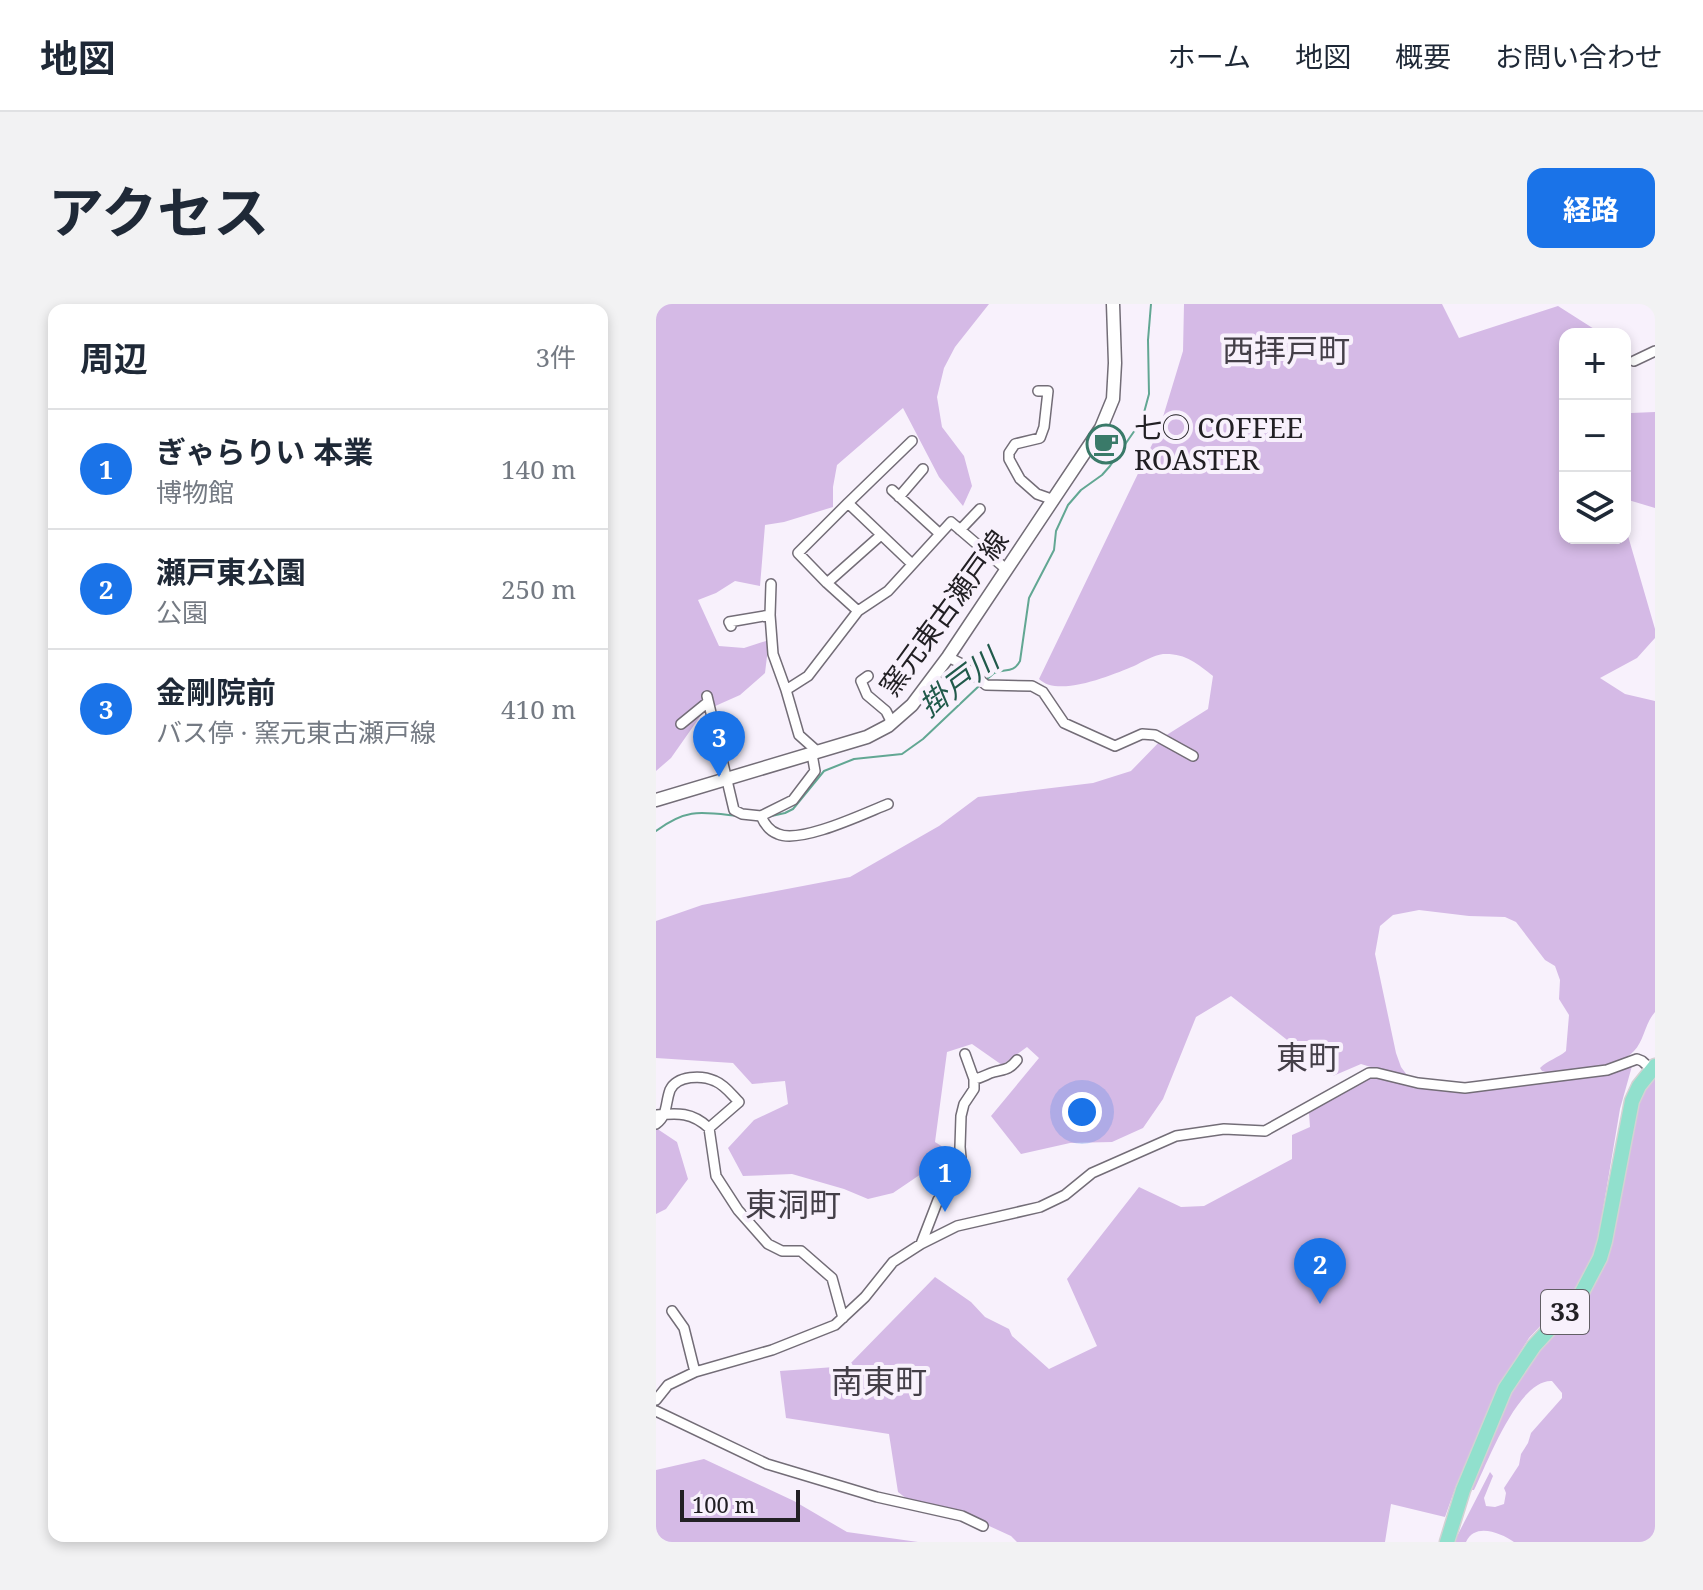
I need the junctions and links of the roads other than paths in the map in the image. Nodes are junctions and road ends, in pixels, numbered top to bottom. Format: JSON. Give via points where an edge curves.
{"nodes":[{"id":1,"x":1113,"y":304,"type":"edge"},
{"id":2,"x":1655,"y":351,"type":"edge"},
{"id":3,"x":1634,"y":361,"type":"dead end"},
{"id":4,"x":1038,"y":391,"type":"dead end"},
{"id":5,"x":912,"y":441,"type":"dead end"},
{"id":6,"x":923,"y":469,"type":"dead end"},
{"id":7,"x":1054,"y":500,"type":"junction"},
{"id":8,"x":848,"y":503,"type":"junction"},
{"id":9,"x":980,"y":509,"type":"dead end"},
{"id":10,"x":960,"y":530,"type":"junction"},
{"id":11,"x":940,"y":534,"type":"junction"},
{"id":12,"x":881,"y":535,"type":"junction"},
{"id":13,"x":912,"y":564,"type":"junction"},
{"id":14,"x":1006,"y":569,"type":"junction"},
{"id":15,"x":827,"y":583,"type":"junction"},
{"id":16,"x":771,"y":584,"type":"dead end"},
{"id":17,"x":858,"y":611,"type":"junction"},
{"id":18,"x":770,"y":615,"type":"junction"},
{"id":19,"x":731,"y":626,"type":"dead end"},
{"id":20,"x":948,"y":657,"type":"junction"},
{"id":21,"x":868,"y":676,"type":"dead end"},
{"id":22,"x":786,"y":690,"type":"junction"},
{"id":23,"x":892,"y":723,"type":"junction"},
{"id":24,"x":681,"y":724,"type":"dead end"},
{"id":25,"x":815,"y":753,"type":"junction"},
{"id":26,"x":1193,"y":756,"type":"dead end"},
{"id":27,"x":728,"y":779,"type":"junction"},
{"id":28,"x":656,"y":800,"type":"edge"},
{"id":29,"x":888,"y":804,"type":"dead end"},
{"id":30,"x":762,"y":817,"type":"junction"},
{"id":31,"x":965,"y":1054,"type":"dead end"},
{"id":32,"x":1017,"y":1060,"type":"dead end"},
{"id":33,"x":1653,"y":1068,"type":"edge"},
{"id":34,"x":974,"y":1079,"type":"junction"},
{"id":35,"x":661,"y":1114,"type":"edge"},
{"id":36,"x":656,"y":1124,"type":"edge"},
{"id":37,"x":709,"y":1128,"type":"junction"},
{"id":38,"x":921,"y":1244,"type":"junction"},
{"id":39,"x":672,"y":1311,"type":"dead end"},
{"id":40,"x":843,"y":1318,"type":"junction"},
{"id":41,"x":695,"y":1372,"type":"junction"},
{"id":42,"x":656,"y":1400,"type":"edge"},
{"id":43,"x":656,"y":1411,"type":"edge"},
{"id":44,"x":983,"y":1526,"type":"dead end"},
{"id":45,"x":1447,"y":1542,"type":"edge"}],
"edges":[{"from":1,"to":7,"type":"main road","name":"窯元東古瀬戸線","via":[[1113,399],[1101,428]]},
{"from":2,"to":3,"type":"street"},
{"from":4,"to":7,"type":"street","via":[[1048,391],[1040,438],[1015,444],[1009,459],[1020,479]]},
{"from":5,"to":8,"type":"street"},
{"from":6,"to":11,"type":"street","via":[[895,494]]},
{"from":7,"to":14,"type":"main road","name":"窯元東古瀬戸線"},
{"from":8,"to":12,"type":"street"},
{"from":8,"to":15,"type":"street","via":[[798,553]]},
{"from":9,"to":10,"type":"street"},
{"from":10,"to":11,"type":"street","via":[[951,522]]},
{"from":10,"to":14,"type":"street"},
{"from":11,"to":13,"type":"street"},
{"from":12,"to":13,"type":"street"},
{"from":12,"to":15,"type":"street"},
{"from":13,"to":17,"type":"street","via":[[888,591]]},
{"from":14,"to":20,"type":"main road","name":"窯元東古瀬戸線"},
{"from":15,"to":17,"type":"street"},
{"from":16,"to":18,"type":"street"},
{"from":17,"to":22,"type":"street","via":[[808,676]]},
{"from":18,"to":19,"type":"street","via":[[729,622]]},
{"from":18,"to":22,"type":"street","via":[[773,654]]},
{"from":20,"to":23,"type":"main road","name":"窯元東古瀬戸線"},
{"from":20,"to":26,"type":"street","via":[[983,683],[1032,686],[1043,692],[1064,723],[1115,746],[1142,734],[1155,735]]},
{"from":21,"to":23,"type":"street","via":[[861,681],[867,695]]},
{"from":22,"to":25,"type":"street","via":[[799,735]]},
{"from":23,"to":25,"type":"main road","name":"窯元東古瀬戸線"},
{"from":24,"to":27,"type":"street","via":[[707,699]]},
{"from":25,"to":27,"type":"main road","name":"窯元東古瀬戸線"},
{"from":25,"to":30,"type":"street","via":[[815,771],[793,800]]},
{"from":27,"to":28,"type":"main road","name":"窯元東古瀬戸線"},
{"from":27,"to":30,"type":"street","via":[[734,810]]},
{"from":29,"to":30,"type":"street","via":[[808,834],[776,834]]},
{"from":31,"to":34,"type":"street"},
{"from":32,"to":34,"type":"street","via":[[1005,1071]]},
{"from":33,"to":38,"type":"street","via":[[1637,1059],[1607,1070],[1465,1088],[1369,1073],[1265,1131],[1224,1129],[1176,1136],[1092,1173],[1040,1207],[957,1226]]},
{"from":33,"to":45,"type":"main road","number":"33","via":[[1632,1101],[1600,1258],[1580,1296],[1534,1346],[1505,1389]]},
{"from":34,"to":38,"type":"street","via":[[959,1127],[959,1168],[938,1200]]},
{"from":35,"to":36,"type":"street"},
{"from":35,"to":37,"type":"street","via":[[694,1116]]},
{"from":35,"to":37,"type":"street","via":[[679,1080],[716,1081],[739,1102]]},
{"from":37,"to":40,"type":"street","via":[[716,1176],[738,1210],[768,1244],[801,1251],[832,1278]]},
{"from":38,"to":40,"type":"street","via":[[893,1262]]},
{"from":39,"to":41,"type":"street","via":[[684,1328]]},
{"from":40,"to":41,"type":"street","via":[[772,1350]]},
{"from":41,"to":42,"type":"street","via":[[668,1385]]},
{"from":43,"to":44,"type":"street","via":[[767,1464]]}]}
